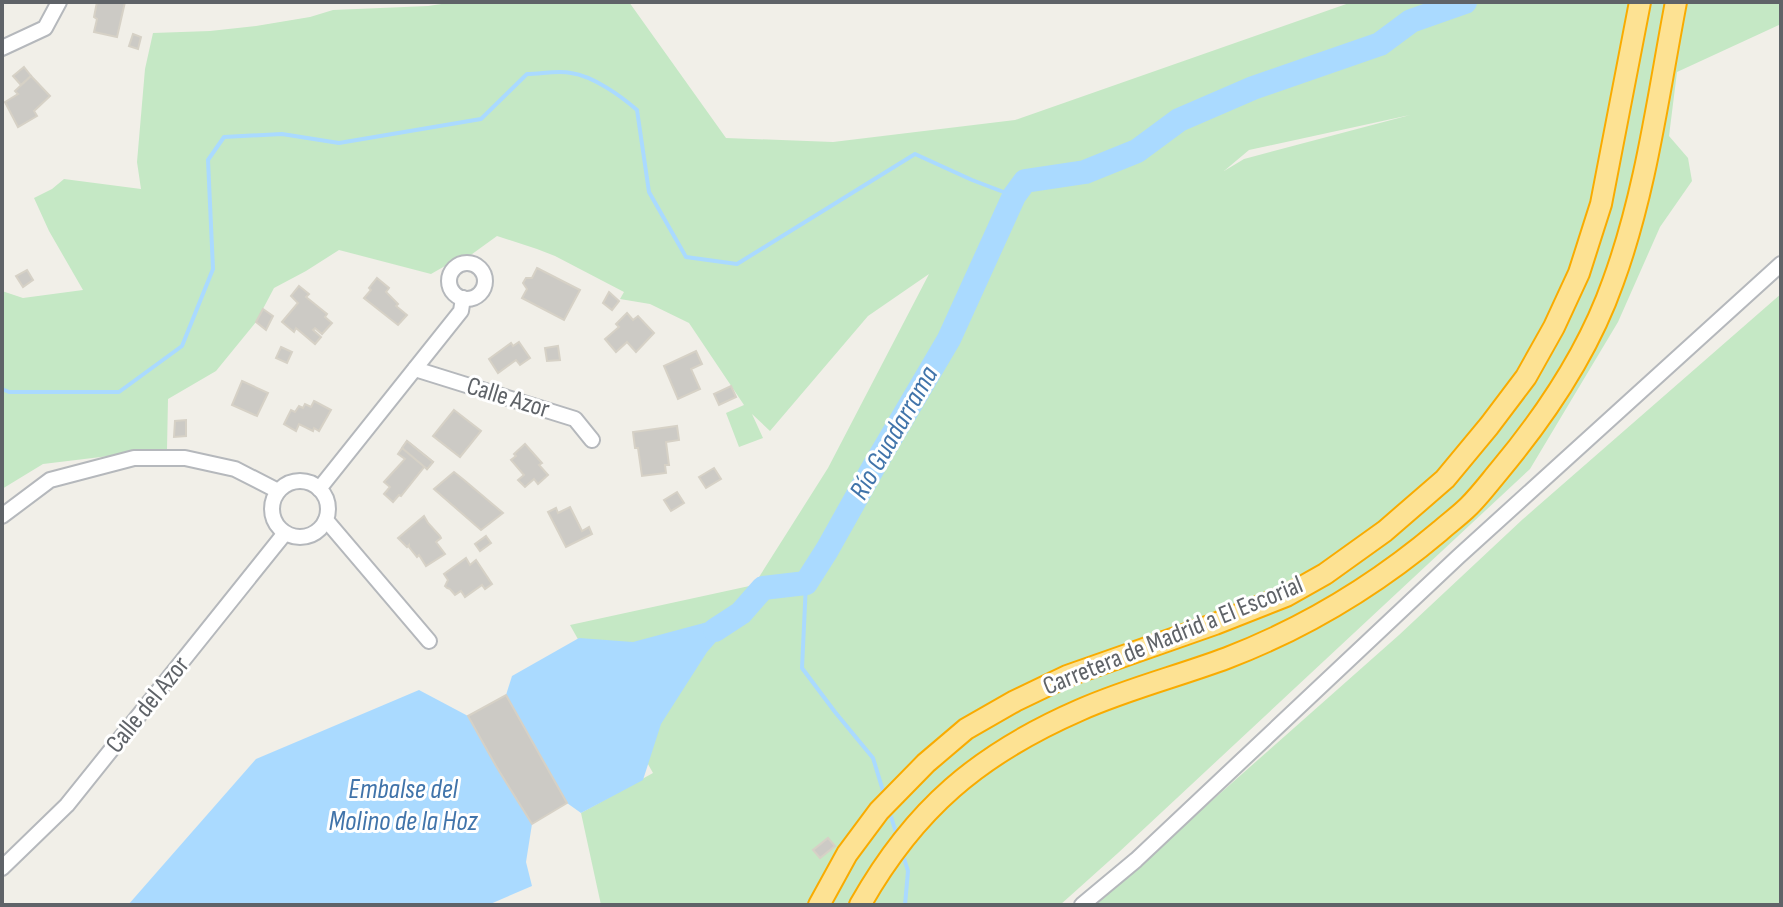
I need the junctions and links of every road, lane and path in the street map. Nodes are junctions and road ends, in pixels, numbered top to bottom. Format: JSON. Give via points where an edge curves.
{"nodes":[{"id":1,"x":59,"y":2,"type":"edge"},
{"id":2,"x":1640,"y":2,"type":"edge"},
{"id":3,"x":1676,"y":2,"type":"edge"},
{"id":4,"x":2,"y":48,"type":"edge"},
{"id":5,"x":1781,"y":264,"type":"edge"},
{"id":6,"x":463,"y":298,"type":"dead end"},
{"id":7,"x":415,"y":369,"type":"junction"},
{"id":8,"x":592,"y":440,"type":"dead end"},
{"id":9,"x":319,"y":489,"type":"junction"},
{"id":10,"x":278,"y":491,"type":"junction"},
{"id":11,"x":2,"y":516,"type":"edge"},
{"id":12,"x":326,"y":520,"type":"junction"},
{"id":13,"x":285,"y":533,"type":"junction"},
{"id":14,"x":429,"y":641,"type":"dead end"},
{"id":15,"x":2,"y":868,"type":"edge"},
{"id":16,"x":819,"y":905,"type":"edge"},
{"id":17,"x":860,"y":905,"type":"edge"},
{"id":18,"x":1082,"y":905,"type":"edge"}],
"edges":[{"from":1,"to":4,"type":"street","via":[[45,28]]},
{"from":2,"to":16,"type":"highway","name":"Carretera de Madrid a El Escorial","via":[[1601,204],[1579,273],[1526,377],[1445,479],[1385,531],[1286,596],[1067,676],[966,729],[879,811]]},
{"from":3,"to":17,"type":"highway","name":"Carretera de Madrid a El Escorial","via":[[1635,213],[1613,284],[1555,397],[1470,506],[1408,558],[1293,629],[1081,709],[990,758],[910,830]]},
{"from":5,"to":18,"type":"street"},
{"from":6,"to":7,"type":"street","via":[[461,311]]},
{"from":7,"to":8,"type":"street","name":"Calle Azor","via":[[575,419]]},
{"from":7,"to":9,"type":"street"},
{"from":9,"to":10,"type":"street","via":[[298,481]]},
{"from":9,"to":12,"type":"street","via":[[326,498]]},
{"from":10,"to":11,"type":"street","via":[[235,469],[185,458],[134,458],[50,480]]},
{"from":10,"to":13,"type":"street","via":[[272,514]]},
{"from":12,"to":13,"type":"street","via":[[309,536]]},
{"from":12,"to":14,"type":"street"},
{"from":13,"to":15,"type":"street","name":"Calle del Azor","via":[[67,805]]}]}
